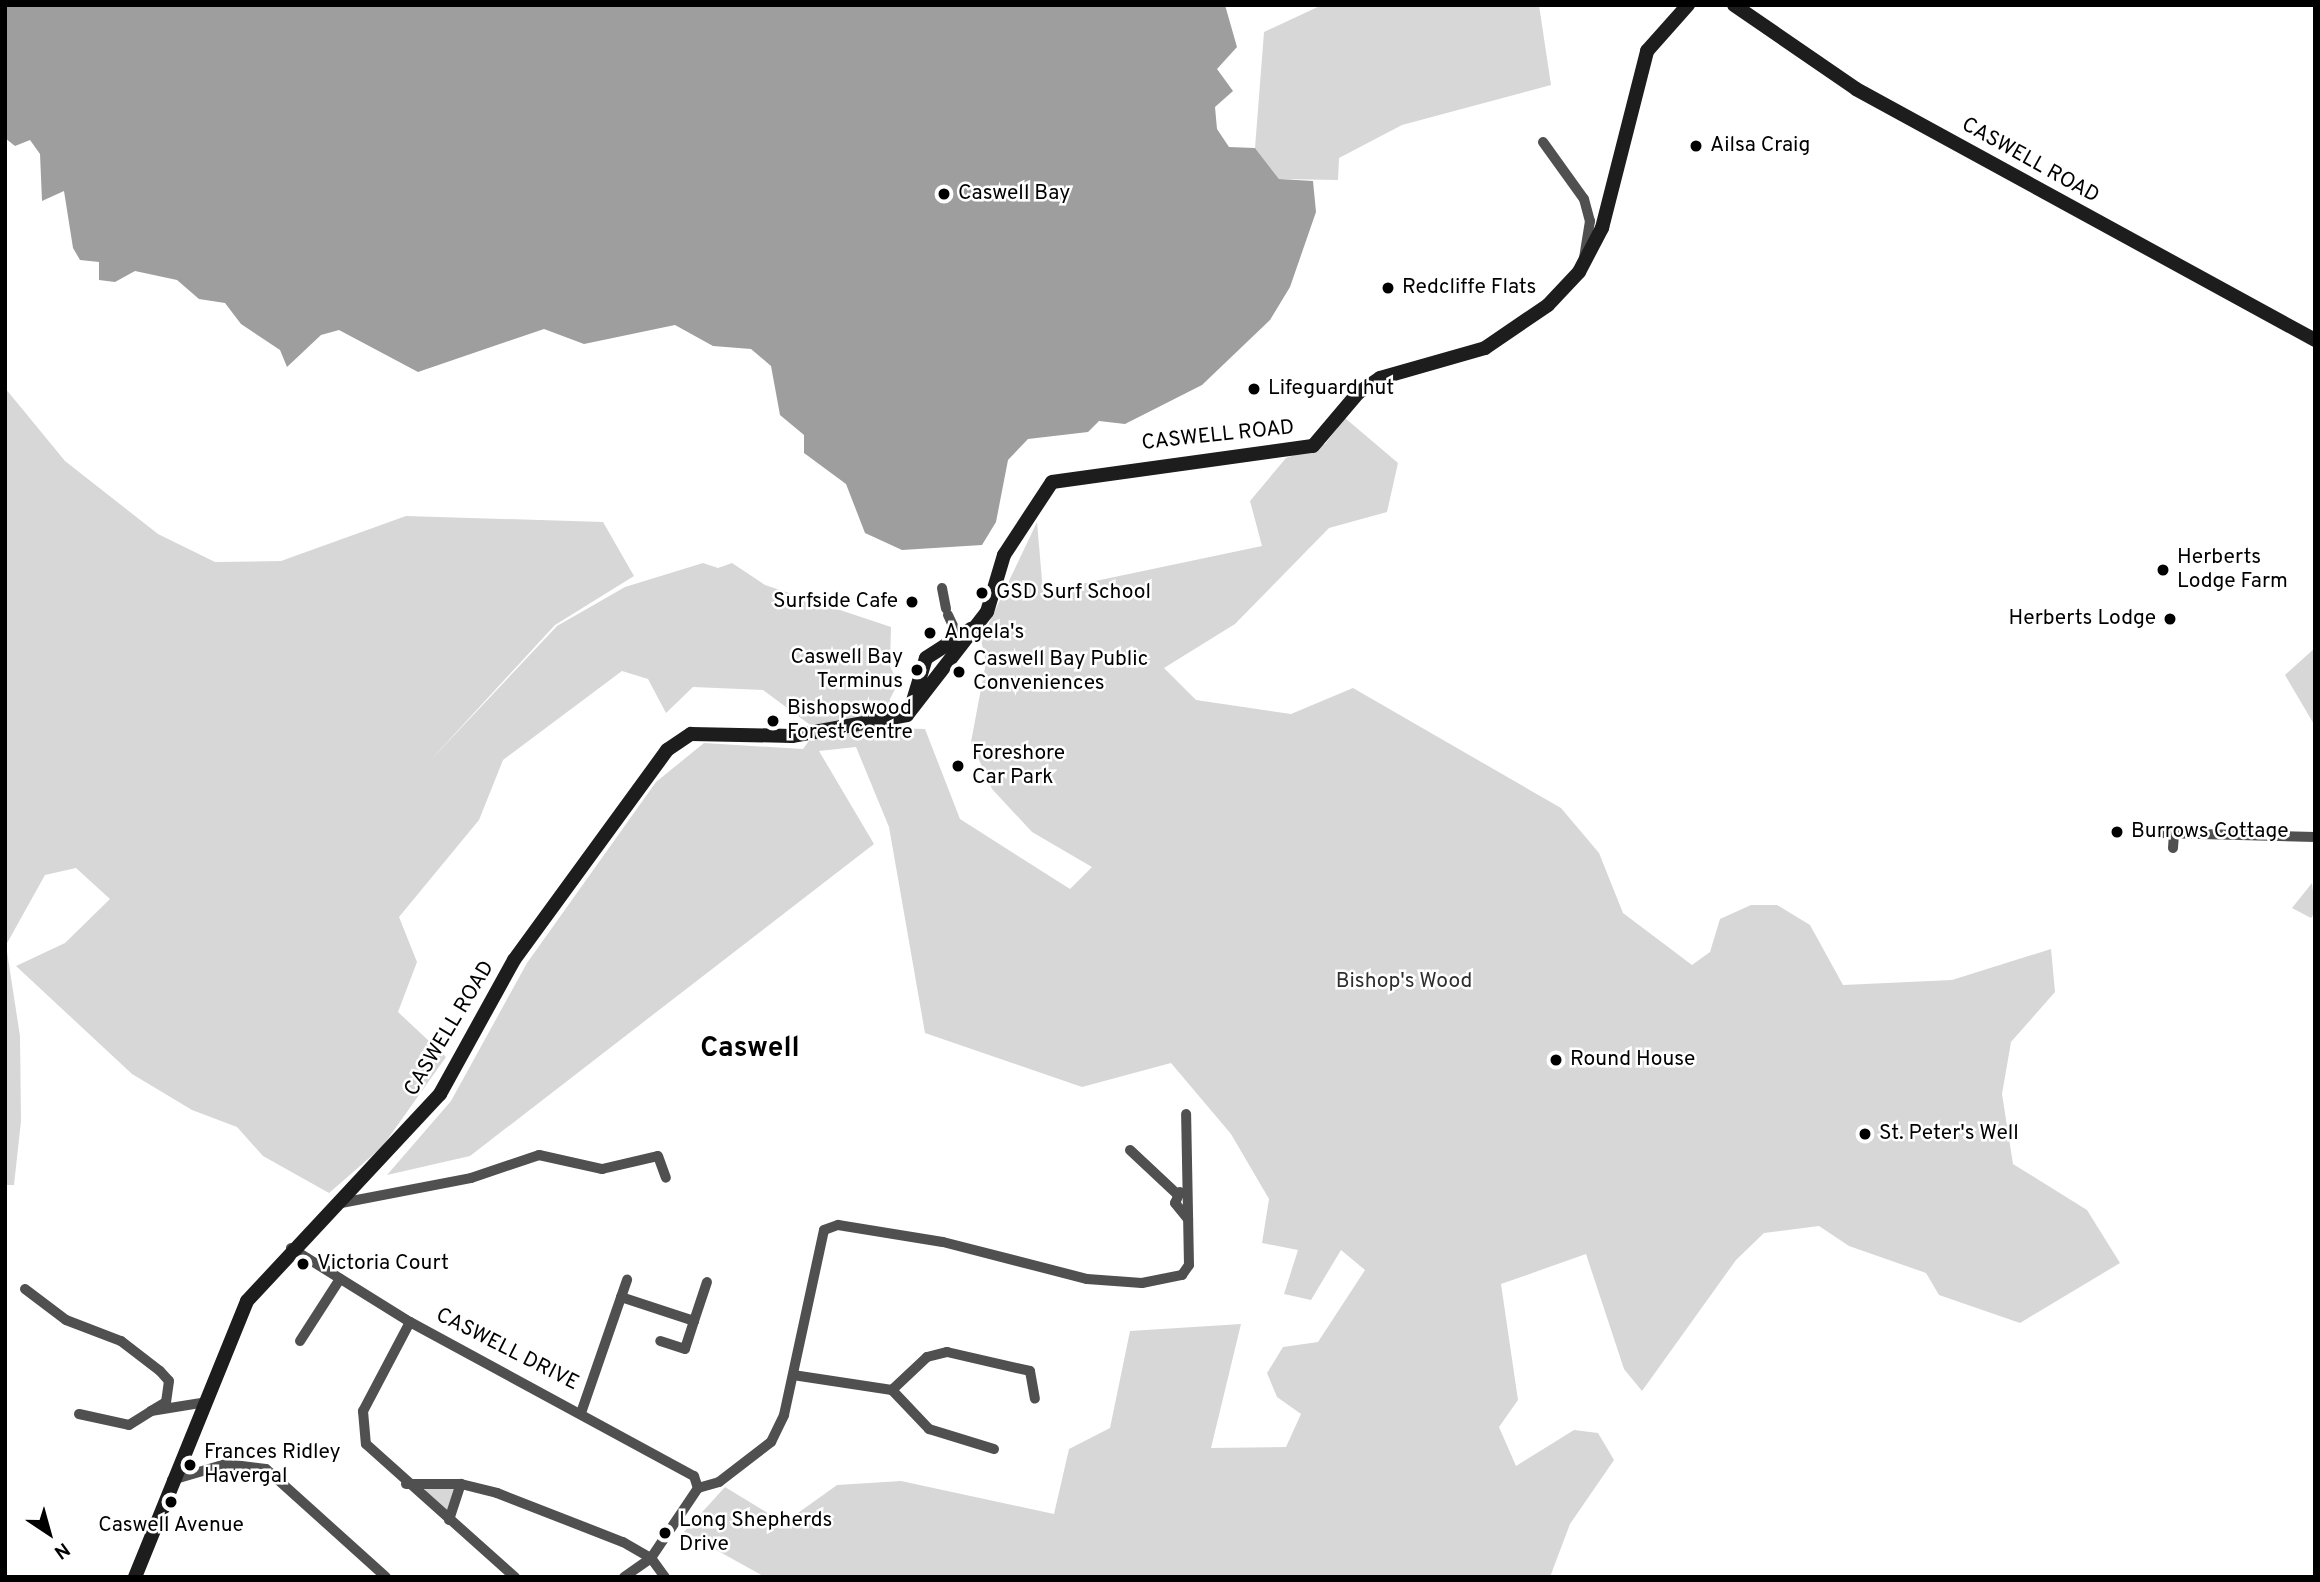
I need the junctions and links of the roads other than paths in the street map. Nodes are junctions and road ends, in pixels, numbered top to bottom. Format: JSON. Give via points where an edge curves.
{"nodes":[{"id":1,"x":1688,"y":5,"type":"edge"},
{"id":2,"x":1734,"y":5,"type":"edge"},
{"id":3,"x":1543,"y":142,"type":"dead end"},
{"id":4,"x":1583,"y":264,"type":"junction"},
{"id":5,"x":2315,"y":340,"type":"edge"},
{"id":6,"x":942,"y":588,"type":"dead end"},
{"id":7,"x":975,"y":627,"type":"junction"},
{"id":8,"x":958,"y":636,"type":"junction"},
{"id":9,"x":907,"y":715,"type":"junction"},
{"id":10,"x":2174,"y":832,"type":"junction"},
{"id":11,"x":2160,"y":833,"type":"dead end"},
{"id":12,"x":2315,"y":837,"type":"edge"},
{"id":13,"x":2173,"y":848,"type":"dead end"},
{"id":14,"x":1185,"y":1114,"type":"dead end"},
{"id":15,"x":1130,"y":1150,"type":"dead end"},
{"id":16,"x":666,"y":1178,"type":"dead end"},
{"id":17,"x":1189,"y":1187,"type":"junction"},
{"id":18,"x":1177,"y":1194,"type":"junction"},
{"id":19,"x":333,"y":1204,"type":"junction"},
{"id":20,"x":1188,"y":1219,"type":"junction"},
{"id":21,"x":291,"y":1248,"type":"junction"},
{"id":22,"x":340,"y":1279,"type":"junction"},
{"id":23,"x":627,"y":1280,"type":"dead end"},
{"id":24,"x":707,"y":1282,"type":"dead end"},
{"id":25,"x":24,"y":1289,"type":"dead end"},
{"id":26,"x":621,"y":1297,"type":"junction"},
{"id":27,"x":694,"y":1321,"type":"junction"},
{"id":28,"x":410,"y":1322,"type":"junction"},
{"id":29,"x":300,"y":1341,"type":"dead end"},
{"id":30,"x":660,"y":1341,"type":"dead end"},
{"id":31,"x":793,"y":1375,"type":"junction"},
{"id":32,"x":892,"y":1390,"type":"junction"},
{"id":33,"x":1035,"y":1399,"type":"dead end"},
{"id":34,"x":201,"y":1403,"type":"junction"},
{"id":35,"x":582,"y":1410,"type":"junction"},
{"id":36,"x":151,"y":1411,"type":"junction"},
{"id":37,"x":79,"y":1414,"type":"dead end"},
{"id":38,"x":994,"y":1449,"type":"dead end"},
{"id":39,"x":172,"y":1480,"type":"junction"},
{"id":40,"x":407,"y":1484,"type":"junction"},
{"id":41,"x":461,"y":1484,"type":"junction"},
{"id":42,"x":698,"y":1489,"type":"junction"},
{"id":43,"x":449,"y":1521,"type":"junction"},
{"id":44,"x":651,"y":1558,"type":"junction"},
{"id":45,"x":135,"y":1577,"type":"edge"},
{"id":46,"x":386,"y":1577,"type":"edge"},
{"id":47,"x":515,"y":1577,"type":"edge"},
{"id":48,"x":624,"y":1577,"type":"edge"},
{"id":49,"x":665,"y":1577,"type":"edge"}],
"edges":[{"from":1,"to":4,"type":"street","name":"CASWELL ROAD","via":[[1647,51],[1602,228]]},
{"from":2,"to":5,"type":"street","name":"CASWELL ROAD","via":[[1856,89]]},
{"from":3,"to":4,"type":"street","via":[[1584,199],[1590,221]]},
{"from":4,"to":7,"type":"street","name":"CASWELL ROAD","via":[[1548,305],[1485,348],[1404,366],[1369,385],[1313,446],[1052,482],[1004,555],[990,607]]},
{"from":6,"to":8,"type":"street"},
{"from":7,"to":8,"type":"street"},
{"from":7,"to":9,"type":"street","name":"CASWELL ROAD"},
{"from":8,"to":9,"type":"street","via":[[926,658]]},
{"from":9,"to":19,"type":"street","name":"CASWELL ROAD","via":[[792,736],[691,734],[667,750],[514,960],[440,1094]]},
{"from":10,"to":11,"type":"street"},
{"from":10,"to":12,"type":"street"},
{"from":10,"to":13,"type":"street"},
{"from":14,"to":17,"type":"street"},
{"from":15,"to":18,"type":"street"},
{"from":16,"to":19,"type":"street","via":[[658,1156],[602,1168],[538,1155],[471,1178]]},
{"from":17,"to":18,"type":"street"},
{"from":17,"to":20,"type":"street"},
{"from":18,"to":20,"type":"street","via":[[1178,1212]]},
{"from":19,"to":21,"type":"street","name":"CASWELL ROAD"},
{"from":20,"to":31,"type":"street","via":[[1189,1265],[1182,1275],[1142,1283],[1025,1268],[943,1242],[838,1225],[821,1238]]},
{"from":21,"to":22,"type":"street","name":"CASWELL DRIVE"},
{"from":21,"to":34,"type":"street","name":"CASWELL ROAD","via":[[247,1301]]},
{"from":22,"to":28,"type":"street","name":"CASWELL DRIVE"},
{"from":22,"to":29,"type":"street"},
{"from":23,"to":26,"type":"street"},
{"from":24,"to":27,"type":"street"},
{"from":25,"to":36,"type":"street","via":[[66,1320],[121,1340],[160,1371],[169,1381],[166,1402]]},
{"from":26,"to":27,"type":"street"},
{"from":26,"to":35,"type":"street"},
{"from":27,"to":30,"type":"street","via":[[690,1351]]},
{"from":28,"to":35,"type":"street","name":"CASWELL DRIVE"},
{"from":28,"to":40,"type":"street","via":[[361,1424],[374,1455]]},
{"from":31,"to":32,"type":"street"},
{"from":31,"to":42,"type":"street","via":[[771,1442],[719,1482]]},
{"from":32,"to":33,"type":"street","via":[[927,1357],[947,1352],[1030,1371]]},
{"from":32,"to":38,"type":"street","via":[[929,1429]]},
{"from":34,"to":36,"type":"street"},
{"from":34,"to":39,"type":"street","name":"CASWELL ROAD"},
{"from":35,"to":42,"type":"street","name":"CASWELL DRIVE","via":[[694,1476]]},
{"from":36,"to":37,"type":"street","via":[[129,1425]]},
{"from":39,"to":45,"type":"street","name":"CASWELL ROAD"},
{"from":39,"to":46,"type":"street","via":[[226,1464],[266,1469]]},
{"from":40,"to":41,"type":"street"},
{"from":40,"to":43,"type":"street"},
{"from":41,"to":43,"type":"street"},
{"from":41,"to":44,"type":"street","via":[[624,1542]]},
{"from":42,"to":44,"type":"street"},
{"from":43,"to":47,"type":"street"},
{"from":44,"to":48,"type":"street"},
{"from":44,"to":49,"type":"street"}]}
